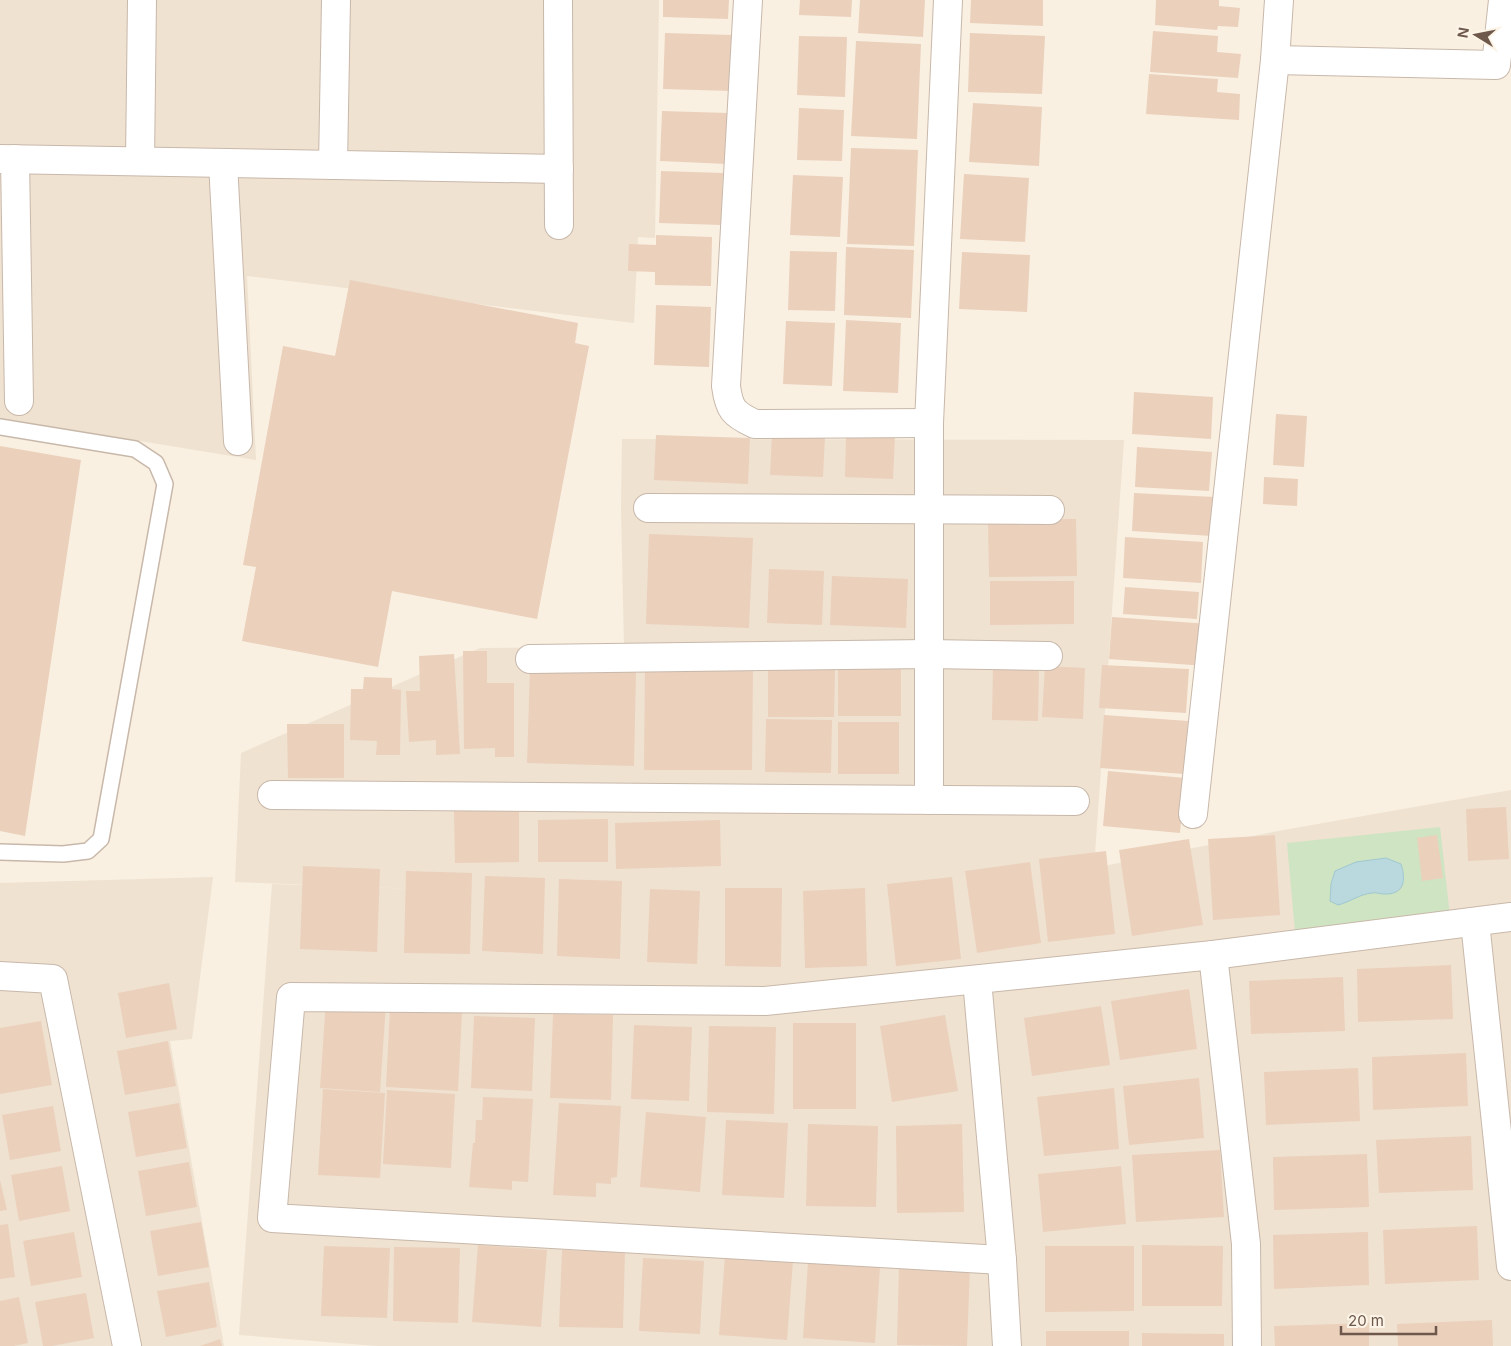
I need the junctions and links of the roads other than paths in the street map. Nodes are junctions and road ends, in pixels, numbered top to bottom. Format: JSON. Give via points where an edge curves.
{"nodes":[{"id":1,"x":142,"y":0,"type":"edge"},
{"id":2,"x":336,"y":0,"type":"edge"},
{"id":3,"x":558,"y":0,"type":"edge"},
{"id":4,"x":748,"y":0,"type":"edge"},
{"id":5,"x":948,"y":0,"type":"edge"},
{"id":6,"x":1279,"y":0,"type":"edge"},
{"id":7,"x":1503,"y":0,"type":"edge"},
{"id":8,"x":1275,"y":60,"type":"junction"},
{"id":9,"x":8,"y":159,"type":"edge"},
{"id":10,"x":140,"y":161,"type":"junction"},
{"id":11,"x":223,"y":163,"type":"junction"},
{"id":12,"x":334,"y":165,"type":"junction"},
{"id":13,"x":559,"y":169,"type":"junction"},
{"id":14,"x":559,"y":226,"type":"dead end"},
{"id":15,"x":19,"y":401,"type":"dead end"},
{"id":16,"x":928,"y":423,"type":"junction"},
{"id":17,"x":0,"y":427,"type":"edge"},
{"id":18,"x":238,"y":441,"type":"dead end"},
{"id":19,"x":648,"y":508,"type":"dead end"},
{"id":20,"x":928,"y":509,"type":"junction"},
{"id":21,"x":1050,"y":510,"type":"dead end"},
{"id":22,"x":928,"y":654,"type":"junction"},
{"id":23,"x":1048,"y":656,"type":"dead end"},
{"id":24,"x":530,"y":658,"type":"dead end"},
{"id":25,"x":272,"y":795,"type":"dead end"},
{"id":26,"x":929,"y":800,"type":"junction"},
{"id":27,"x":1075,"y":801,"type":"dead end"},
{"id":28,"x":1193,"y":814,"type":"dead end"},
{"id":29,"x":0,"y":852,"type":"edge"},
{"id":30,"x":1511,"y":917,"type":"edge"},
{"id":31,"x":1475,"y":922,"type":"junction"},
{"id":32,"x":1213,"y":954,"type":"junction"},
{"id":33,"x":0,"y":976,"type":"edge"},
{"id":34,"x":977,"y":980,"type":"junction"},
{"id":35,"x":1506,"y":1168,"type":"edge"},
{"id":36,"x":1002,"y":1260,"type":"junction"},
{"id":37,"x":1511,"y":1266,"type":"edge"},
{"id":38,"x":127,"y":1346,"type":"edge"},
{"id":39,"x":1007,"y":1346,"type":"edge"},
{"id":40,"x":1247,"y":1346,"type":"edge"}],
"edges":[{"from":1,"to":10,"type":"street"},
{"from":2,"to":12,"type":"street"},
{"from":3,"to":13,"type":"street"},
{"from":4,"to":16,"type":"street","via":[[726,386],[728,402],[740,417],[755,424]]},
{"from":5,"to":16,"type":"street"},
{"from":6,"to":8,"type":"street"},
{"from":7,"to":8,"type":"street","via":[[1496,65]]},
{"from":8,"to":28,"type":"street"},
{"from":9,"to":10,"type":"street"},
{"from":9,"to":15,"type":"street"},
{"from":10,"to":11,"type":"street"},
{"from":11,"to":12,"type":"street"},
{"from":11,"to":18,"type":"street"},
{"from":12,"to":13,"type":"street"},
{"from":13,"to":14,"type":"street"},
{"from":16,"to":20,"type":"street"},
{"from":17,"to":29,"type":"lane","via":[[135,449],[156,463],[165,484],[101,839],[88,851],[63,854]]},
{"from":19,"to":20,"type":"street"},
{"from":20,"to":21,"type":"street"},
{"from":20,"to":22,"type":"street"},
{"from":22,"to":23,"type":"street"},
{"from":22,"to":24,"type":"street"},
{"from":22,"to":26,"type":"street"},
{"from":25,"to":26,"type":"street"},
{"from":26,"to":27,"type":"street"},
{"from":30,"to":31,"type":"street"},
{"from":31,"to":32,"type":"street"},
{"from":31,"to":35,"type":"street"},
{"from":32,"to":34,"type":"street"},
{"from":32,"to":40,"type":"street","via":[[1246,1244]]},
{"from":33,"to":38,"type":"street","via":[[53,979]]},
{"from":34,"to":36,"type":"street"},
{"from":34,"to":36,"type":"street","via":[[765,1001],[291,997],[272,1218]]},
{"from":35,"to":37,"type":"street"},
{"from":36,"to":39,"type":"street"}]}
